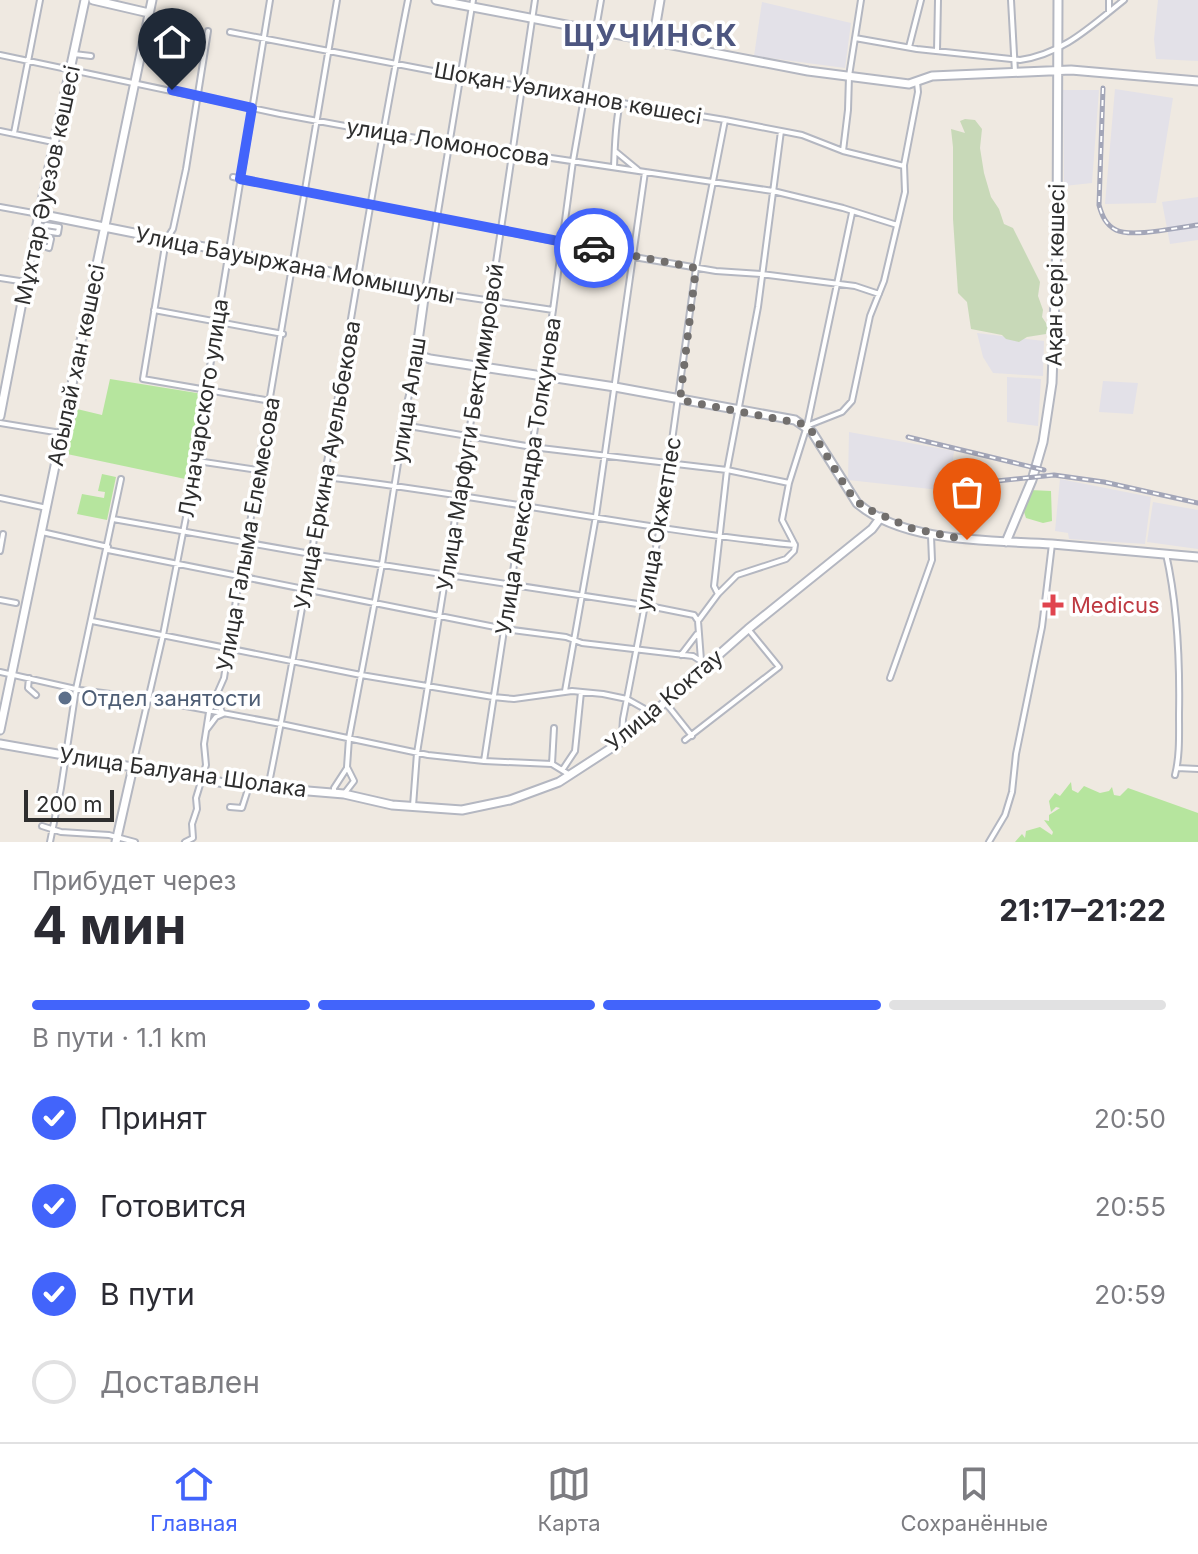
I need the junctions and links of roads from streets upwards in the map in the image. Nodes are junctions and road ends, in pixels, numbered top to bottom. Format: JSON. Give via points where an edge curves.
{"nodes":[{"id":1,"x":40,"y":0,"type":"edge"},
{"id":2,"x":85,"y":0,"type":"edge"},
{"id":3,"x":93,"y":0,"type":"edge"},
{"id":4,"x":152,"y":0,"type":"edge"},
{"id":5,"x":270,"y":0,"type":"edge"},
{"id":6,"x":337,"y":0,"type":"edge"},
{"id":7,"x":408,"y":0,"type":"edge"},
{"id":8,"x":436,"y":0,"type":"edge"},
{"id":9,"x":535,"y":0,"type":"edge"},
{"id":10,"x":601,"y":0,"type":"edge"},
{"id":11,"x":660,"y":0,"type":"edge"},
{"id":12,"x":861,"y":0,"type":"edge"},
{"id":13,"x":921,"y":0,"type":"edge"},
{"id":14,"x":938,"y":0,"type":"edge"},
{"id":15,"x":1011,"y":0,"type":"edge"},
{"id":16,"x":1058,"y":0,"type":"edge"},
{"id":17,"x":1109,"y":0,"type":"edge"},
{"id":18,"x":1124,"y":0,"type":"edge"},
{"id":19,"x":472,"y":4,"type":"edge"},
{"id":20,"x":1109,"y":12,"type":"junction"},
{"id":21,"x":149,"y":13,"type":"junction"},
{"id":22,"x":532,"y":19,"type":"junction"},
{"id":23,"x":208,"y":31,"type":"dead end"},
{"id":24,"x":230,"y":32,"type":"dead end"},
{"id":25,"x":597,"y":32,"type":"junction"},
{"id":26,"x":263,"y":37,"type":"junction"},
{"id":27,"x":855,"y":38,"type":"junction"},
{"id":28,"x":653,"y":41,"type":"junction"},
{"id":29,"x":909,"y":47,"type":"junction"},
{"id":30,"x":1059,"y":49,"type":"junction"},
{"id":31,"x":328,"y":51,"type":"junction"},
{"id":32,"x":937,"y":51,"type":"junction"},
{"id":33,"x":74,"y":54,"type":"junction"},
{"id":34,"x":0,"y":55,"type":"edge"},
{"id":35,"x":91,"y":56,"type":"dead end"},
{"id":36,"x":1015,"y":59,"type":"junction"},
{"id":37,"x":27,"y":61,"type":"junction"},
{"id":38,"x":395,"y":63,"type":"junction"},
{"id":39,"x":71,"y":69,"type":"junction"},
{"id":40,"x":1059,"y":71,"type":"junction"},
{"id":41,"x":1015,"y":72,"type":"junction"},
{"id":42,"x":459,"y":76,"type":"junction"},
{"id":43,"x":849,"y":76,"type":"junction"},
{"id":44,"x":1198,"y":81,"type":"edge"},
{"id":45,"x":917,"y":82,"type":"junction"},
{"id":46,"x":135,"y":83,"type":"junction"},
{"id":47,"x":522,"y":85,"type":"junction"},
{"id":48,"x":198,"y":95,"type":"junction"},
{"id":49,"x":583,"y":96,"type":"junction"},
{"id":50,"x":620,"y":102,"type":"junction"},
{"id":51,"x":252,"y":108,"type":"junction"},
{"id":52,"x":318,"y":120,"type":"junction"},
{"id":53,"x":725,"y":120,"type":"junction"},
{"id":54,"x":0,"y":131,"type":"edge"},
{"id":55,"x":781,"y":131,"type":"junction"},
{"id":56,"x":14,"y":133,"type":"junction"},
{"id":57,"x":383,"y":133,"type":"junction"},
{"id":58,"x":55,"y":142,"type":"junction"},
{"id":59,"x":449,"y":144,"type":"junction"},
{"id":60,"x":615,"y":151,"type":"junction"},
{"id":61,"x":843,"y":151,"type":"junction"},
{"id":62,"x":513,"y":153,"type":"junction"},
{"id":63,"x":573,"y":161,"type":"junction"},
{"id":64,"x":904,"y":166,"type":"junction"},
{"id":65,"x":614,"y":167,"type":"junction"},
{"id":66,"x":642,"y":172,"type":"junction"},
{"id":67,"x":233,"y":177,"type":"dead end"},
{"id":68,"x":240,"y":179,"type":"junction"},
{"id":69,"x":712,"y":183,"type":"junction"},
{"id":70,"x":773,"y":191,"type":"junction"},
{"id":71,"x":304,"y":192,"type":"junction"},
{"id":72,"x":371,"y":206,"type":"junction"},
{"id":73,"x":0,"y":207,"type":"edge"},
{"id":74,"x":852,"y":213,"type":"junction"},
{"id":75,"x":39,"y":214,"type":"junction"},
{"id":76,"x":437,"y":218,"type":"junction"},
{"id":77,"x":897,"y":225,"type":"junction"},
{"id":78,"x":105,"y":228,"type":"junction"},
{"id":79,"x":501,"y":231,"type":"junction"},
{"id":80,"x":41,"y":234,"type":"junction"},
{"id":81,"x":166,"y":240,"type":"junction"},
{"id":82,"x":560,"y":242,"type":"junction"},
{"id":83,"x":38,"y":245,"type":"junction"},
{"id":84,"x":228,"y":252,"type":"junction"},
{"id":85,"x":634,"y":257,"type":"junction"},
{"id":86,"x":292,"y":265,"type":"junction"},
{"id":87,"x":696,"y":268,"type":"junction"},
{"id":88,"x":761,"y":274,"type":"junction"},
{"id":89,"x":0,"y":278,"type":"edge"},
{"id":90,"x":359,"y":278,"type":"junction"},
{"id":91,"x":26,"y":282,"type":"junction"},
{"id":92,"x":837,"y":284,"type":"junction"},
{"id":93,"x":425,"y":291,"type":"junction"},
{"id":94,"x":879,"y":294,"type":"junction"},
{"id":95,"x":490,"y":303,"type":"junction"},
{"id":96,"x":154,"y":310,"type":"junction"},
{"id":97,"x":553,"y":310,"type":"junction"},
{"id":98,"x":217,"y":322,"type":"junction"},
{"id":99,"x":283,"y":334,"type":"junction"},
{"id":100,"x":419,"y":354,"type":"junction"},
{"id":101,"x":479,"y":367,"type":"junction"},
{"id":102,"x":542,"y":378,"type":"junction"},
{"id":103,"x":615,"y":387,"type":"junction"},
{"id":104,"x":206,"y":391,"type":"junction"},
{"id":105,"x":680,"y":400,"type":"junction"},
{"id":106,"x":271,"y":401,"type":"junction"},
{"id":107,"x":737,"y":411,"type":"junction"},
{"id":108,"x":0,"y":416,"type":"edge"},
{"id":109,"x":0,"y":423,"type":"edge"},
{"id":110,"x":405,"y":423,"type":"junction"},
{"id":111,"x":807,"y":426,"type":"junction"},
{"id":112,"x":63,"y":434,"type":"junction"},
{"id":113,"x":469,"y":436,"type":"junction"},
{"id":114,"x":532,"y":447,"type":"junction"},
{"id":115,"x":604,"y":456,"type":"junction"},
{"id":116,"x":197,"y":461,"type":"junction"},
{"id":117,"x":670,"y":465,"type":"junction"},
{"id":118,"x":258,"y":470,"type":"junction"},
{"id":119,"x":727,"y":470,"type":"junction"},
{"id":120,"x":325,"y":477,"type":"junction"},
{"id":121,"x":121,"y":479,"type":"dead end"},
{"id":122,"x":789,"y":483,"type":"junction"},
{"id":123,"x":394,"y":485,"type":"junction"},
{"id":124,"x":460,"y":494,"type":"junction"},
{"id":125,"x":0,"y":498,"type":"edge"},
{"id":126,"x":524,"y":504,"type":"junction"},
{"id":127,"x":47,"y":508,"type":"junction"},
{"id":128,"x":596,"y":516,"type":"junction"},
{"id":129,"x":881,"y":517,"type":"junction"},
{"id":130,"x":113,"y":519,"type":"junction"},
{"id":131,"x":660,"y":527,"type":"junction"},
{"id":132,"x":42,"y":532,"type":"junction"},
{"id":133,"x":183,"y":533,"type":"junction"},
{"id":134,"x":3,"y":534,"type":"dead end"},
{"id":135,"x":931,"y":534,"type":"junction"},
{"id":136,"x":720,"y":536,"type":"junction"},
{"id":137,"x":247,"y":542,"type":"junction"},
{"id":138,"x":1006,"y":542,"type":"junction"},
{"id":139,"x":1052,"y":544,"type":"junction"},
{"id":140,"x":795,"y":545,"type":"junction"},
{"id":141,"x":108,"y":548,"type":"junction"},
{"id":142,"x":0,"y":551,"type":"edge"},
{"id":143,"x":311,"y":554,"type":"junction"},
{"id":144,"x":1166,"y":554,"type":"junction"},
{"id":145,"x":1198,"y":557,"type":"edge"},
{"id":146,"x":176,"y":563,"type":"junction"},
{"id":147,"x":382,"y":564,"type":"junction"},
{"id":148,"x":447,"y":574,"type":"junction"},
{"id":149,"x":241,"y":576,"type":"junction"},
{"id":150,"x":511,"y":584,"type":"junction"},
{"id":151,"x":306,"y":589,"type":"junction"},
{"id":152,"x":718,"y":594,"type":"junction"},
{"id":153,"x":581,"y":596,"type":"junction"},
{"id":154,"x":0,"y":600,"type":"edge"},
{"id":155,"x":16,"y":603,"type":"dead end"},
{"id":156,"x":375,"y":604,"type":"junction"},
{"id":157,"x":644,"y":605,"type":"junction"},
{"id":158,"x":440,"y":615,"type":"junction"},
{"id":159,"x":92,"y":621,"type":"junction"},
{"id":160,"x":698,"y":621,"type":"junction"},
{"id":161,"x":505,"y":629,"type":"junction"},
{"id":162,"x":748,"y":629,"type":"junction"},
{"id":163,"x":699,"y":632,"type":"junction"},
{"id":164,"x":163,"y":635,"type":"junction"},
{"id":165,"x":573,"y":640,"type":"junction"},
{"id":166,"x":227,"y":647,"type":"junction"},
{"id":167,"x":636,"y":649,"type":"junction"},
{"id":168,"x":681,"y":655,"type":"junction"},
{"id":169,"x":293,"y":659,"type":"junction"},
{"id":170,"x":704,"y":662,"type":"junction"},
{"id":171,"x":0,"y":672,"type":"edge"},
{"id":172,"x":12,"y":675,"type":"junction"},
{"id":173,"x":361,"y":675,"type":"junction"},
{"id":174,"x":29,"y":678,"type":"junction"},
{"id":175,"x":890,"y":678,"type":"dead end"},
{"id":176,"x":429,"y":687,"type":"junction"},
{"id":177,"x":76,"y":689,"type":"junction"},
{"id":178,"x":565,"y":692,"type":"junction"},
{"id":179,"x":581,"y":692,"type":"junction"},
{"id":180,"x":36,"y":695,"type":"dead end"},
{"id":181,"x":215,"y":696,"type":"junction"},
{"id":182,"x":493,"y":697,"type":"junction"},
{"id":183,"x":148,"y":699,"type":"junction"},
{"id":184,"x":627,"y":699,"type":"junction"},
{"id":185,"x":665,"y":702,"type":"junction"},
{"id":186,"x":209,"y":712,"type":"junction"},
{"id":187,"x":652,"y":713,"type":"junction"},
{"id":188,"x":223,"y":714,"type":"junction"},
{"id":189,"x":281,"y":724,"type":"junction"},
{"id":190,"x":554,"y":728,"type":"dead end"},
{"id":191,"x":0,"y":730,"type":"edge"},
{"id":192,"x":205,"y":734,"type":"junction"},
{"id":193,"x":692,"y":736,"type":"junction"},
{"id":194,"x":349,"y":738,"type":"junction"},
{"id":195,"x":625,"y":738,"type":"junction"},
{"id":196,"x":685,"y":740,"type":"dead end"},
{"id":197,"x":0,"y":744,"type":"edge"},
{"id":198,"x":417,"y":753,"type":"junction"},
{"id":199,"x":65,"y":756,"type":"junction"},
{"id":200,"x":484,"y":761,"type":"junction"},
{"id":201,"x":552,"y":764,"type":"junction"},
{"id":202,"x":133,"y":767,"type":"junction"},
{"id":203,"x":347,"y":768,"type":"junction"},
{"id":204,"x":1177,"y":768,"type":"junction"},
{"id":205,"x":1198,"y":769,"type":"edge"},
{"id":206,"x":566,"y":772,"type":"junction"},
{"id":207,"x":1175,"y":775,"type":"dead end"},
{"id":208,"x":202,"y":778,"type":"junction"},
{"id":209,"x":249,"y":786,"type":"junction"},
{"id":210,"x":268,"y":788,"type":"junction"},
{"id":211,"x":334,"y":793,"type":"junction"},
{"id":212,"x":344,"y":794,"type":"junction"},
{"id":213,"x":413,"y":806,"type":"junction"},
{"id":214,"x":230,"y":807,"type":"dead end"},
{"id":215,"x":42,"y":826,"type":"dead end"},
{"id":216,"x":51,"y":829,"type":"junction"},
{"id":217,"x":116,"y":840,"type":"edge"},
{"id":218,"x":50,"y":842,"type":"edge"},
{"id":219,"x":135,"y":842,"type":"edge"},
{"id":220,"x":186,"y":842,"type":"edge"},
{"id":221,"x":989,"y":842,"type":"edge"}],
"edges":[{"from":1,"to":37,"type":"street"},
{"from":2,"to":33,"type":"street","name":"Мұхтар Әуезов көшесі"},
{"from":3,"to":21,"type":"street"},
{"from":4,"to":21,"type":"street","name":"Абылай хан көшесі"},
{"from":5,"to":26,"type":"street","name":"Луначарского улица"},
{"from":6,"to":31,"type":"street","name":"Улица Галыма Елемесова"},
{"from":7,"to":38,"type":"street","name":"Улица Еркина Ауельбекова"},
{"from":8,"to":19,"type":"street"},
{"from":9,"to":22,"type":"street","name":"Улица Марфуги Бектимировой"},
{"from":10,"to":25,"type":"street","name":"Улица Александра Толкунова"},
{"from":11,"to":28,"type":"street"},
{"from":12,"to":27,"type":"street"},
{"from":13,"to":29,"type":"street"},
{"from":14,"to":32,"type":"street"},
{"from":15,"to":36,"type":"street"},
{"from":16,"to":30,"type":"street","name":"Ақан сері көшесі"},
{"from":17,"to":20,"type":"street"},
{"from":18,"to":20,"type":"street"},
{"from":19,"to":22,"type":"street"},
{"from":19,"to":42,"type":"street","name":"улица Алаш"},
{"from":20,"to":30,"type":"street"},
{"from":21,"to":46,"type":"street","name":"Абылай хан көшесі"},
{"from":22,"to":25,"type":"street"},
{"from":22,"to":47,"type":"street","name":"Улица Марфуги Бектимировой"},
{"from":23,"to":48,"type":"street"},
{"from":24,"to":26,"type":"street","name":"Шоқан Уәлиханов көшесі"},
{"from":25,"to":28,"type":"street"},
{"from":25,"to":49,"type":"street","name":"Улица Александра Толкунова"},
{"from":26,"to":31,"type":"street","name":"Шоқан Уәлиханов көшесі"},
{"from":26,"to":51,"type":"street","name":"Луначарского улица"},
{"from":27,"to":29,"type":"street"},
{"from":27,"to":43,"type":"street"},
{"from":28,"to":43,"type":"street"},
{"from":29,"to":32,"type":"street"},
{"from":30,"to":36,"type":"street"},
{"from":30,"to":40,"type":"street","name":"Ақан сері көшесі"},
{"from":31,"to":38,"type":"street","name":"Шоқан Уәлиханов көшесі"},
{"from":31,"to":52,"type":"street","name":"Улица Галыма Елемесова"},
{"from":32,"to":36,"type":"street"},
{"from":33,"to":35,"type":"street"},
{"from":33,"to":39,"type":"street","name":"Мұхтар Әуезов көшесі"},
{"from":34,"to":37,"type":"street","name":"улица Ломоносова"},
{"from":36,"to":41,"type":"street"},
{"from":37,"to":39,"type":"street","name":"улица Ломоносова"},
{"from":37,"to":56,"type":"street"},
{"from":38,"to":42,"type":"street","name":"Шоқан Уәлиханов көшесі"},
{"from":38,"to":57,"type":"street","name":"Улица Еркина Ауельбекова"},
{"from":39,"to":46,"type":"street","name":"улица Ломоносова"},
{"from":39,"to":58,"type":"street","name":"Мұхтар Әуезов көшесі"},
{"from":40,"to":41,"type":"street"},
{"from":40,"to":44,"type":"street"},
{"from":40,"to":138,"type":"street","name":"Ақан сері көшесі","via":[[1052,383],[1037,465]]},
{"from":41,"to":45,"type":"street","via":[[932,76]]},
{"from":42,"to":47,"type":"street","name":"Шоқан Уәлиханов көшесі"},
{"from":42,"to":59,"type":"street","name":"улица Алаш"},
{"from":43,"to":45,"type":"street"},
{"from":43,"to":61,"type":"street"},
{"from":45,"to":64,"type":"street"},
{"from":46,"to":48,"type":"street","name":"улица Ломоносова"},
{"from":46,"to":78,"type":"street","name":"Абылай хан көшесі"},
{"from":47,"to":49,"type":"street","name":"Шоқан Уәлиханов көшесі"},
{"from":47,"to":62,"type":"street","name":"Улица Марфуги Бектимировой"},
{"from":48,"to":51,"type":"street","name":"улица Ломоносова"},
{"from":48,"to":81,"type":"street","via":[[173,229]]},
{"from":49,"to":50,"type":"street","name":"Шоқан Уәлиханов көшесі"},
{"from":49,"to":63,"type":"street","name":"Улица Александра Толкунова"},
{"from":50,"to":53,"type":"street","name":"Шоқан Уәлиханов көшесі"},
{"from":50,"to":60,"type":"street"},
{"from":51,"to":52,"type":"street","name":"улица Ломоносова"},
{"from":51,"to":68,"type":"street","name":"Луначарского улица"},
{"from":52,"to":57,"type":"street","name":"улица Ломоносова"},
{"from":52,"to":71,"type":"street","name":"Улица Галыма Елемесова"},
{"from":53,"to":55,"type":"street","name":"Шоқан Уәлиханов көшесі"},
{"from":53,"to":69,"type":"street","name":"улица Окжетпес"},
{"from":54,"to":56,"type":"street"},
{"from":55,"to":61,"type":"street","name":"Шоқан Уәлиханов көшесі"},
{"from":55,"to":70,"type":"street"},
{"from":56,"to":58,"type":"street"},
{"from":57,"to":59,"type":"street","name":"улица Ломоносова"},
{"from":57,"to":72,"type":"street","name":"Улица Еркина Ауельбекова"},
{"from":58,"to":75,"type":"street","name":"Мұхтар Әуезов көшесі"},
{"from":59,"to":62,"type":"street","name":"улица Ломоносова"},
{"from":59,"to":76,"type":"street","name":"улица Алаш"},
{"from":60,"to":65,"type":"street"},
{"from":60,"to":66,"type":"street"},
{"from":61,"to":64,"type":"street","name":"Шоқан Уәлиханов көшесі"},
{"from":62,"to":63,"type":"street","name":"улица Ломоносова"},
{"from":62,"to":79,"type":"street","name":"Улица Марфуги Бектимировой"},
{"from":63,"to":65,"type":"street","name":"улица Ломоносова"},
{"from":63,"to":82,"type":"street","name":"Улица Александра Толкунова"},
{"from":64,"to":77,"type":"street","via":[[905,192]]},
{"from":65,"to":66,"type":"street","name":"улица Ломоносова"},
{"from":66,"to":69,"type":"street","name":"улица Ломоносова"},
{"from":66,"to":85,"type":"street"},
{"from":67,"to":68,"type":"street"},
{"from":68,"to":71,"type":"street"},
{"from":68,"to":84,"type":"street","name":"Луначарского улица"},
{"from":69,"to":70,"type":"street","name":"улица Ломоносова"},
{"from":69,"to":87,"type":"street","name":"улица Окжетпес"},
{"from":70,"to":74,"type":"street","name":"улица Ломоносова"},
{"from":70,"to":88,"type":"street"},
{"from":71,"to":72,"type":"street"},
{"from":71,"to":86,"type":"street","name":"Улица Галыма Елемесова"},
{"from":72,"to":76,"type":"street"},
{"from":72,"to":90,"type":"street","name":"Улица Еркина Ауельбекова"},
{"from":73,"to":75,"type":"street"},
{"from":74,"to":77,"type":"street","name":"улица Ломоносова"},
{"from":74,"to":92,"type":"street"},
{"from":75,"to":78,"type":"street","name":"Улица Бауыржана Момышулы"},
{"from":75,"to":80,"type":"street","name":"Мұхтар Әуезов көшесі"},
{"from":76,"to":79,"type":"street"},
{"from":76,"to":93,"type":"street","name":"улица Алаш"},
{"from":77,"to":94,"type":"street"},
{"from":78,"to":81,"type":"street","name":"Улица Бауыржана Момышулы"},
{"from":78,"to":112,"type":"street","name":"Абылай хан көшесі"},
{"from":79,"to":82,"type":"street"},
{"from":79,"to":95,"type":"street","name":"Улица Марфуги Бектимировой"},
{"from":80,"to":83,"type":"street","name":"Мұхтар Әуезов көшесі"},
{"from":80,"to":83,"type":"street","via":[[51,239],[49,248]]},
{"from":81,"to":84,"type":"street","name":"Улица Бауыржана Момышулы"},
{"from":81,"to":96,"type":"street"},
{"from":82,"to":85,"type":"street"},
{"from":82,"to":97,"type":"street","name":"Улица Александра Толкунова"},
{"from":83,"to":91,"type":"street","name":"Мұхтар Әуезов көшесі"},
{"from":84,"to":86,"type":"street","name":"Улица Бауыржана Момышулы"},
{"from":84,"to":98,"type":"street","name":"Луначарского улица"},
{"from":85,"to":87,"type":"street"},
{"from":85,"to":103,"type":"street"},
{"from":86,"to":90,"type":"street","name":"Улица Бауыржана Момышулы"},
{"from":86,"to":99,"type":"street","name":"Улица Галыма Елемесова"},
{"from":87,"to":88,"type":"street"},
{"from":87,"to":105,"type":"street","name":"улица Окжетпес"},
{"from":88,"to":92,"type":"street"},
{"from":88,"to":107,"type":"street"},
{"from":89,"to":91,"type":"street"},
{"from":90,"to":93,"type":"street","name":"Улица Бауыржана Момышулы"},
{"from":90,"to":120,"type":"street","name":"Улица Еркина Ауельбекова"},
{"from":91,"to":108,"type":"street","name":"Мұхтар Әуезов көшесі"},
{"from":92,"to":94,"type":"street"},
{"from":92,"to":111,"type":"street"},
{"from":93,"to":95,"type":"street","name":"Улица Бауыржана Момышулы"},
{"from":93,"to":100,"type":"street","name":"улица Алаш"},
{"from":94,"to":111,"type":"street","via":[[852,401],[842,412]]},
{"from":95,"to":97,"type":"street","name":"Улица Бауыржана Момышулы"},
{"from":95,"to":101,"type":"street","name":"Улица Марфуги Бектимировой"},
{"from":96,"to":98,"type":"street"},
{"from":96,"to":104,"type":"street","via":[[143,379]]},
{"from":97,"to":102,"type":"street","name":"Улица Александра Толкунова"},
{"from":98,"to":99,"type":"street"},
{"from":98,"to":104,"type":"street","name":"Луначарского улица"},
{"from":99,"to":106,"type":"street","name":"Улица Галыма Елемесова"},
{"from":100,"to":101,"type":"street"},
{"from":100,"to":110,"type":"street","name":"улица Алаш"},
{"from":101,"to":102,"type":"street"},
{"from":101,"to":113,"type":"street","name":"Улица Марфуги Бектимировой"},
{"from":102,"to":103,"type":"street"},
{"from":102,"to":114,"type":"street","name":"Улица Александра Толкунова"},
{"from":103,"to":105,"type":"street"},
{"from":103,"to":115,"type":"street"},
{"from":104,"to":106,"type":"street"},
{"from":104,"to":116,"type":"street","name":"Луначарского улица"},
{"from":105,"to":107,"type":"street"},
{"from":105,"to":117,"type":"street","name":"улица Окжетпес"},
{"from":106,"to":118,"type":"street","name":"Улица Галыма Елемесова"},
{"from":107,"to":111,"type":"street"},
{"from":107,"to":119,"type":"street"},
{"from":109,"to":112,"type":"street"},
{"from":110,"to":113,"type":"street"},
{"from":110,"to":123,"type":"street","name":"улица Алаш"},
{"from":111,"to":122,"type":"street"},
{"from":111,"to":129,"type":"street","via":[[857,503]]},
{"from":112,"to":127,"type":"street","name":"Абылай хан көшесі"},
{"from":113,"to":114,"type":"street"},
{"from":113,"to":124,"type":"street","name":"Улица Марфуги Бектимировой"},
{"from":114,"to":115,"type":"street"},
{"from":114,"to":126,"type":"street","name":"Улица Александра Толкунова"},
{"from":115,"to":117,"type":"street"},
{"from":115,"to":128,"type":"street"},
{"from":116,"to":118,"type":"street"},
{"from":116,"to":133,"type":"street","name":"Луначарского улица"},
{"from":117,"to":119,"type":"street"},
{"from":117,"to":131,"type":"street","name":"улица Окжетпес"},
{"from":118,"to":137,"type":"street","name":"Улица Галыма Елемесова"},
{"from":119,"to":122,"type":"street"},
{"from":119,"to":136,"type":"street"},
{"from":120,"to":123,"type":"street"},
{"from":120,"to":143,"type":"street","name":"Улица Еркина Ауельбекова"},
{"from":121,"to":130,"type":"street"},
{"from":122,"to":140,"type":"street","via":[[782,520]]},
{"from":123,"to":124,"type":"street"},
{"from":123,"to":147,"type":"street","name":"улица Алаш"},
{"from":124,"to":126,"type":"street"},
{"from":124,"to":148,"type":"street","name":"Улица Марфуги Бектимировой"},
{"from":125,"to":127,"type":"street"},
{"from":126,"to":128,"type":"street"},
{"from":126,"to":150,"type":"street","name":"Улица Александра Толкунова"},
{"from":127,"to":132,"type":"street","name":"Абылай хан көшесі"},
{"from":128,"to":131,"type":"street"},
{"from":128,"to":153,"type":"street"},
{"from":129,"to":135,"type":"street"},
{"from":129,"to":162,"type":"street","name":"Улица Коктау"},
{"from":130,"to":133,"type":"street"},
{"from":130,"to":141,"type":"street"},
{"from":131,"to":136,"type":"street"},
{"from":131,"to":157,"type":"street","name":"улица Окжетпес"},
{"from":132,"to":141,"type":"street"},
{"from":132,"to":172,"type":"street","name":"Абылай хан көшесі"},
{"from":133,"to":137,"type":"street"},
{"from":133,"to":146,"type":"street","name":"Луначарского улица"},
{"from":134,"to":142,"type":"street"},
{"from":135,"to":138,"type":"street"},
{"from":135,"to":175,"type":"street","via":[[932,560]]},
{"from":136,"to":140,"type":"street"},
{"from":136,"to":152,"type":"street","via":[[714,586]]},
{"from":137,"to":143,"type":"street"},
{"from":137,"to":149,"type":"street","name":"Улица Галыма Елемесова"},
{"from":138,"to":139,"type":"street"},
{"from":139,"to":144,"type":"street"},
{"from":139,"to":221,"type":"street","via":[[1010,805]]},
{"from":140,"to":152,"type":"street","via":[[786,559],[737,575]]},
{"from":141,"to":146,"type":"street"},
{"from":141,"to":159,"type":"street"},
{"from":143,"to":147,"type":"street"},
{"from":143,"to":151,"type":"street","name":"Улица Еркина Ауельбекова"},
{"from":144,"to":145,"type":"street"},
{"from":144,"to":204,"type":"street","via":[[1181,672]]},
{"from":146,"to":149,"type":"street"},
{"from":146,"to":164,"type":"street","name":"Луначарского улица"},
{"from":147,"to":148,"type":"street"},
{"from":147,"to":156,"type":"street","name":"улица Алаш"},
{"from":148,"to":150,"type":"street"},
{"from":148,"to":158,"type":"street","name":"Улица Марфуги Бектимировой"},
{"from":149,"to":151,"type":"street"},
{"from":149,"to":166,"type":"street","name":"Улица Галыма Елемесова"},
{"from":150,"to":153,"type":"street"},
{"from":150,"to":161,"type":"street","name":"Улица Александра Толкунова"},
{"from":151,"to":156,"type":"street"},
{"from":151,"to":169,"type":"street","name":"Улица Еркина Ауельбекова"},
{"from":152,"to":160,"type":"street"},
{"from":153,"to":157,"type":"street"},
{"from":153,"to":165,"type":"street"},
{"from":154,"to":155,"type":"street"},
{"from":156,"to":158,"type":"street"},
{"from":156,"to":173,"type":"street","name":"улица Алаш"},
{"from":157,"to":160,"type":"street","via":[[694,615]]},
{"from":157,"to":167,"type":"street","name":"улица Окжетпес"},
{"from":158,"to":161,"type":"street"},
{"from":158,"to":176,"type":"street","name":"Улица Марфуги Бектимировой"},
{"from":159,"to":164,"type":"street"},
{"from":159,"to":177,"type":"street"},
{"from":160,"to":163,"type":"street"},
{"from":161,"to":165,"type":"street"},
{"from":161,"to":182,"type":"street","name":"Улица Александра Толкунова"},
{"from":162,"to":170,"type":"street","name":"Улица Коктау"},
{"from":162,"to":193,"type":"street","via":[[779,667]]},
{"from":163,"to":168,"type":"street"},
{"from":163,"to":170,"type":"street"},
{"from":164,"to":166,"type":"street"},
{"from":164,"to":183,"type":"street","name":"Луначарского улица"},
{"from":165,"to":167,"type":"street"},
{"from":165,"to":178,"type":"street"},
{"from":166,"to":169,"type":"street"},
{"from":166,"to":181,"type":"street","name":"Улица Галыма Елемесова","via":[[224,678]]},
{"from":167,"to":168,"type":"street"},
{"from":167,"to":184,"type":"street","name":"улица Окжетпес"},
{"from":168,"to":170,"type":"street"},
{"from":169,"to":173,"type":"street"},
{"from":169,"to":189,"type":"street","name":"Улица Еркина Ауельбекова"},
{"from":170,"to":185,"type":"street","name":"Улица Коктау"},
{"from":171,"to":172,"type":"street"},
{"from":172,"to":174,"type":"street"},
{"from":172,"to":191,"type":"street","name":"Абылай хан көшесі"},
{"from":173,"to":176,"type":"street"},
{"from":173,"to":194,"type":"street","name":"улица Алаш"},
{"from":174,"to":177,"type":"street"},
{"from":174,"to":180,"type":"street","via":[[28,688]]},
{"from":176,"to":182,"type":"street"},
{"from":176,"to":198,"type":"street","name":"Улица Марфуги Бектимировой"},
{"from":177,"to":183,"type":"street"},
{"from":177,"to":199,"type":"street"},
{"from":178,"to":179,"type":"street"},
{"from":178,"to":182,"type":"street"},
{"from":179,"to":184,"type":"street"},
{"from":179,"to":206,"type":"street","via":[[575,751]]},
{"from":181,"to":186,"type":"street","name":"Улица Галыма Елемесова"},
{"from":181,"to":188,"type":"street"},
{"from":182,"to":200,"type":"street","name":"Улица Александра Толкунова"},
{"from":183,"to":186,"type":"street"},
{"from":183,"to":202,"type":"street","name":"Луначарского улица"},
{"from":184,"to":187,"type":"street"},
{"from":184,"to":195,"type":"street","name":"улица Окжетпес"},
{"from":185,"to":187,"type":"street","name":"Улица Коктау"},
{"from":185,"to":193,"type":"street"},
{"from":186,"to":188,"type":"street"},
{"from":186,"to":192,"type":"street","name":"Улица Галыма Елемесова"},
{"from":187,"to":195,"type":"street","name":"Улица Коктау"},
{"from":188,"to":189,"type":"street"},
{"from":188,"to":192,"type":"street"},
{"from":189,"to":194,"type":"street"},
{"from":189,"to":210,"type":"street","name":"Улица Еркина Ауельбекова"},
{"from":190,"to":201,"type":"street"},
{"from":192,"to":208,"type":"street","name":"Улица Галыма Елемесова"},
{"from":193,"to":196,"type":"street"},
{"from":194,"to":198,"type":"street"},
{"from":194,"to":203,"type":"street","name":"улица Алаш"},
{"from":195,"to":206,"type":"street","name":"Улица Коктау"},
{"from":197,"to":199,"type":"street","name":"Улица Балуана Шолака"},
{"from":198,"to":200,"type":"street"},
{"from":198,"to":213,"type":"street","name":"Улица Марфуги Бектимировой"},
{"from":199,"to":202,"type":"street","name":"Улица Балуана Шолака"},
{"from":199,"to":216,"type":"street"},
{"from":200,"to":201,"type":"street"},
{"from":201,"to":206,"type":"street"},
{"from":202,"to":208,"type":"street","name":"Улица Балуана Шолака"},
{"from":202,"to":217,"type":"street"},
{"from":203,"to":211,"type":"street"},
{"from":203,"to":212,"type":"street","name":"улица Алаш","via":[[354,781]]},
{"from":204,"to":205,"type":"street"},
{"from":204,"to":207,"type":"street"},
{"from":206,"to":213,"type":"street","name":"Улица Коктау","via":[[550,786],[478,808]]},
{"from":208,"to":209,"type":"street","name":"Улица Балуана Шолака"},
{"from":208,"to":220,"type":"street","name":"Улица Галыма Елемесова","via":[[193,838]]},
{"from":209,"to":210,"type":"street","name":"Улица Балуана Шолака"},
{"from":209,"to":214,"type":"street","via":[[242,808]]},
{"from":210,"to":211,"type":"street","name":"Улица Балуана Шолака"},
{"from":211,"to":212,"type":"street","name":"Улица Балуана Шолака"},
{"from":212,"to":213,"type":"street","name":"Улица Балуана Шолака"},
{"from":215,"to":216,"type":"street"},
{"from":216,"to":217,"type":"street"},
{"from":216,"to":218,"type":"street"},
{"from":217,"to":219,"type":"street"}]}
